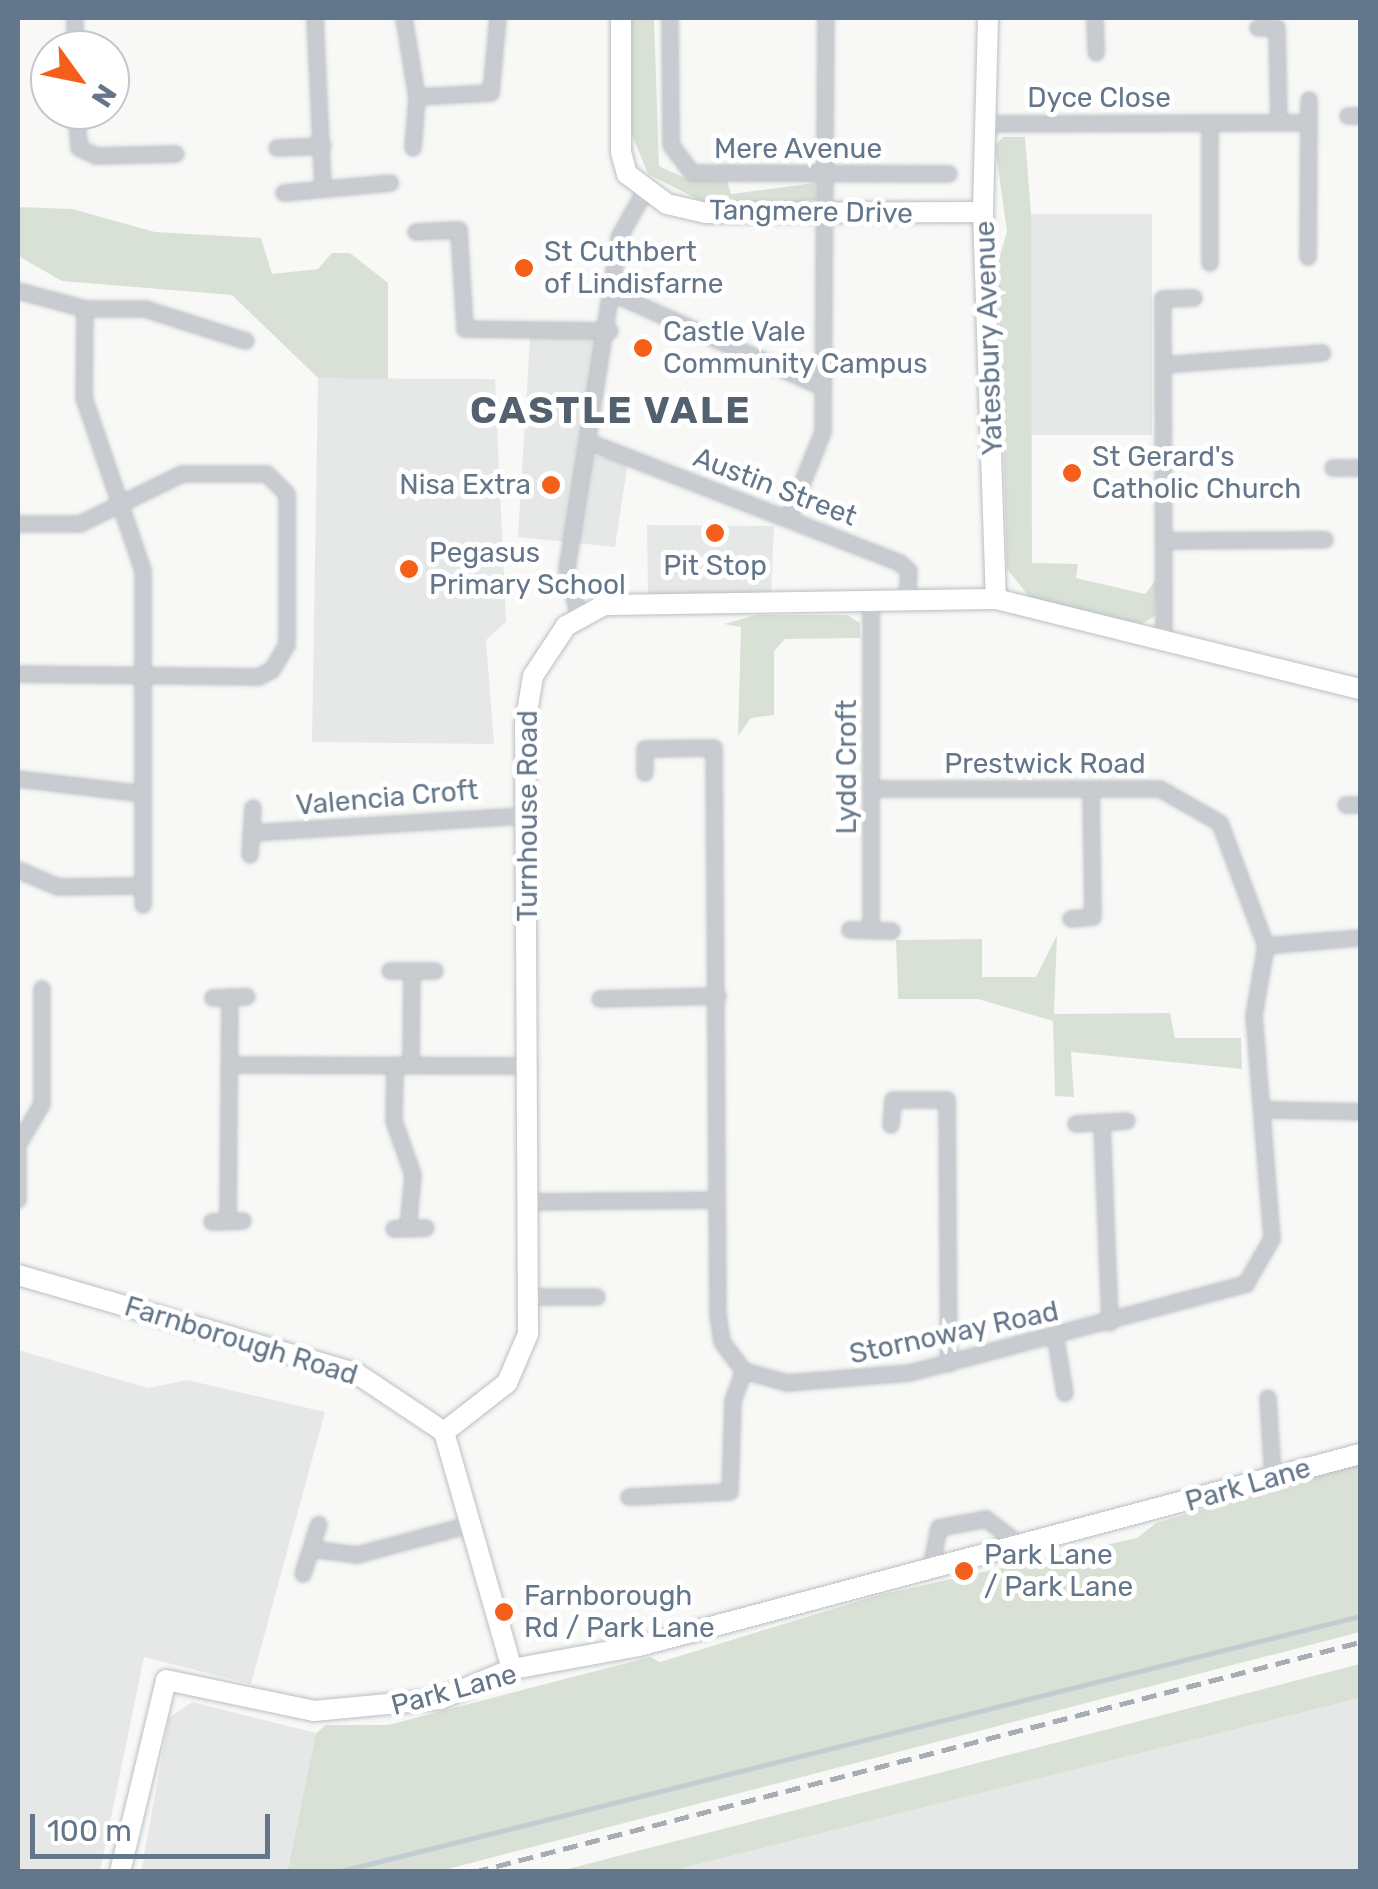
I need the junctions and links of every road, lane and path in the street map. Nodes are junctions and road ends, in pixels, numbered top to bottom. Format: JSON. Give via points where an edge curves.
{"nodes":[{"id":1,"x":314,"y":18,"type":"edge"},
{"id":2,"x":404,"y":18,"type":"edge"},
{"id":3,"x":498,"y":18,"type":"edge"},
{"id":4,"x":620,"y":18,"type":"edge"},
{"id":5,"x":670,"y":18,"type":"edge"},
{"id":6,"x":826,"y":18,"type":"edge"},
{"id":7,"x":988,"y":18,"type":"edge"},
{"id":8,"x":1095,"y":18,"type":"edge"},
{"id":9,"x":1258,"y":28,"type":"dead end"},
{"id":10,"x":1096,"y":54,"type":"dead end"},
{"id":11,"x":417,"y":98,"type":"junction"},
{"id":12,"x":1309,"y":100,"type":"dead end"},
{"id":13,"x":1308,"y":122,"type":"junction"},
{"id":14,"x":1210,"y":123,"type":"junction"},
{"id":15,"x":1278,"y":123,"type":"junction"},
{"id":16,"x":988,"y":124,"type":"junction"},
{"id":17,"x":70,"y":130,"type":"edge"},
{"id":18,"x":323,"y":146,"type":"junction"},
{"id":19,"x":277,"y":148,"type":"dead end"},
{"id":20,"x":413,"y":148,"type":"dead end"},
{"id":21,"x":176,"y":154,"type":"dead end"},
{"id":22,"x":828,"y":174,"type":"junction"},
{"id":23,"x":949,"y":174,"type":"dead end"},
{"id":24,"x":391,"y":182,"type":"dead end"},
{"id":25,"x":323,"y":187,"type":"junction"},
{"id":26,"x":645,"y":191,"type":"junction"},
{"id":27,"x":284,"y":194,"type":"dead end"},
{"id":28,"x":983,"y":212,"type":"junction"},
{"id":29,"x":830,"y":214,"type":"junction"},
{"id":30,"x":416,"y":232,"type":"dead end"},
{"id":31,"x":1308,"y":256,"type":"dead end"},
{"id":32,"x":1210,"y":263,"type":"dead end"},
{"id":33,"x":18,"y":291,"type":"edge"},
{"id":34,"x":614,"y":294,"type":"junction"},
{"id":35,"x":1194,"y":298,"type":"dead end"},
{"id":36,"x":84,"y":309,"type":"junction"},
{"id":37,"x":610,"y":331,"type":"junction"},
{"id":38,"x":246,"y":342,"type":"dead end"},
{"id":39,"x":1323,"y":353,"type":"dead end"},
{"id":40,"x":1163,"y":365,"type":"junction"},
{"id":41,"x":822,"y":386,"type":"junction"},
{"id":42,"x":591,"y":443,"type":"junction"},
{"id":43,"x":1332,"y":468,"type":"dead end"},
{"id":44,"x":1360,"y":468,"type":"edge"},
{"id":45,"x":124,"y":502,"type":"junction"},
{"id":46,"x":788,"y":520,"type":"junction"},
{"id":47,"x":18,"y":524,"type":"edge"},
{"id":48,"x":1325,"y":540,"type":"dead end"},
{"id":49,"x":1166,"y":541,"type":"junction"},
{"id":50,"x":996,"y":600,"type":"junction"},
{"id":51,"x":907,"y":602,"type":"junction"},
{"id":52,"x":871,"y":603,"type":"junction"},
{"id":53,"x":579,"y":617,"type":"junction"},
{"id":54,"x":1164,"y":641,"type":"junction"},
{"id":55,"x":18,"y":674,"type":"edge"},
{"id":56,"x":144,"y":675,"type":"junction"},
{"id":57,"x":1360,"y":689,"type":"edge"},
{"id":58,"x":645,"y":773,"type":"dead end"},
{"id":59,"x":18,"y":779,"type":"edge"},
{"id":60,"x":872,"y":789,"type":"junction"},
{"id":61,"x":1092,"y":789,"type":"junction"},
{"id":62,"x":143,"y":794,"type":"junction"},
{"id":63,"x":253,"y":808,"type":"dead end"},
{"id":64,"x":526,"y":816,"type":"junction"},
{"id":65,"x":252,"y":833,"type":"junction"},
{"id":66,"x":250,"y":856,"type":"dead end"},
{"id":67,"x":18,"y":870,"type":"edge"},
{"id":68,"x":138,"y":886,"type":"junction"},
{"id":69,"x":143,"y":906,"type":"dead end"},
{"id":70,"x":1071,"y":919,"type":"dead end"},
{"id":71,"x":850,"y":930,"type":"dead end"},
{"id":72,"x":870,"y":930,"type":"junction"},
{"id":73,"x":892,"y":931,"type":"dead end"},
{"id":74,"x":1360,"y":938,"type":"edge"},
{"id":75,"x":1266,"y":946,"type":"junction"},
{"id":76,"x":390,"y":972,"type":"dead end"},
{"id":77,"x":435,"y":972,"type":"dead end"},
{"id":78,"x":412,"y":973,"type":"junction"},
{"id":79,"x":42,"y":989,"type":"dead end"},
{"id":80,"x":718,"y":996,"type":"junction"},
{"id":81,"x":230,"y":997,"type":"junction"},
{"id":82,"x":247,"y":997,"type":"dead end"},
{"id":83,"x":213,"y":998,"type":"dead end"},
{"id":84,"x":600,"y":999,"type":"dead end"},
{"id":85,"x":232,"y":1065,"type":"junction"},
{"id":86,"x":403,"y":1065,"type":"junction"},
{"id":87,"x":530,"y":1066,"type":"junction"},
{"id":88,"x":1266,"y":1110,"type":"junction"},
{"id":89,"x":1360,"y":1112,"type":"edge"},
{"id":90,"x":1127,"y":1121,"type":"dead end"},
{"id":91,"x":1102,"y":1123,"type":"junction"},
{"id":92,"x":1076,"y":1124,"type":"dead end"},
{"id":93,"x":892,"y":1125,"type":"dead end"},
{"id":94,"x":18,"y":1144,"type":"edge"},
{"id":95,"x":18,"y":1153,"type":"edge"},
{"id":96,"x":18,"y":1200,"type":"edge"},
{"id":97,"x":713,"y":1200,"type":"junction"},
{"id":98,"x":532,"y":1202,"type":"junction"},
{"id":99,"x":228,"y":1221,"type":"dead end"},
{"id":100,"x":426,"y":1228,"type":"dead end"},
{"id":101,"x":18,"y":1276,"type":"edge"},
{"id":102,"x":530,"y":1297,"type":"junction"},
{"id":103,"x":596,"y":1297,"type":"dead end"},
{"id":104,"x":1110,"y":1324,"type":"junction"},
{"id":105,"x":1056,"y":1340,"type":"junction"},
{"id":106,"x":949,"y":1364,"type":"junction"},
{"id":107,"x":744,"y":1371,"type":"junction"},
{"id":108,"x":1065,"y":1393,"type":"dead end"},
{"id":109,"x":1268,"y":1398,"type":"dead end"},
{"id":110,"x":444,"y":1432,"type":"junction"},
{"id":111,"x":1360,"y":1454,"type":"edge"},
{"id":112,"x":1272,"y":1476,"type":"junction"},
{"id":113,"x":629,"y":1497,"type":"dead end"},
{"id":114,"x":319,"y":1524,"type":"dead end"},
{"id":115,"x":472,"y":1524,"type":"junction"},
{"id":116,"x":1018,"y":1544,"type":"junction"},
{"id":117,"x":311,"y":1549,"type":"junction"},
{"id":118,"x":931,"y":1568,"type":"junction"},
{"id":119,"x":304,"y":1574,"type":"dead end"},
{"id":120,"x":512,"y":1669,"type":"junction"},
{"id":121,"x":120,"y":1872,"type":"edge"}],
"edges":[{"from":1,"to":18,"type":"street"},
{"from":2,"to":11,"type":"street"},
{"from":3,"to":11,"type":"street","via":[[491,93]]},
{"from":4,"to":26,"type":"street","via":[[620,152]]},
{"from":5,"to":22,"type":"street","name":"Mere Avenue","via":[[678,165],[692,173]]},
{"from":6,"to":22,"type":"street"},
{"from":7,"to":16,"type":"street","name":"Yatesbury Avenue"},
{"from":8,"to":10,"type":"street"},
{"from":9,"to":15,"type":"street","via":[[1277,28]]},
{"from":11,"to":20,"type":"street"},
{"from":12,"to":13,"type":"street"},
{"from":13,"to":15,"type":"street","name":"Dyce Close"},
{"from":13,"to":31,"type":"street"},
{"from":14,"to":15,"type":"street","name":"Dyce Close"},
{"from":14,"to":16,"type":"street","name":"Dyce Close"},
{"from":14,"to":32,"type":"street","name":"Dyce Close"},
{"from":16,"to":28,"type":"street","name":"Yatesbury Avenue"},
{"from":17,"to":21,"type":"street","via":[[78,148],[96,156]]},
{"from":18,"to":19,"type":"street"},
{"from":18,"to":25,"type":"street"},
{"from":22,"to":23,"type":"street","name":"Mere Avenue"},
{"from":22,"to":29,"type":"street"},
{"from":24,"to":25,"type":"street"},
{"from":25,"to":27,"type":"street"},
{"from":26,"to":29,"type":"street","name":"Tangmere Drive","via":[[705,213]]},
{"from":26,"to":34,"type":"street","via":[[620,236]]},
{"from":28,"to":29,"type":"street","name":"Tangmere Drive"},
{"from":28,"to":50,"type":"street","name":"Yatesbury Avenue"},
{"from":29,"to":41,"type":"street"},
{"from":30,"to":37,"type":"street","via":[[459,230],[466,329]]},
{"from":33,"to":36,"type":"street"},
{"from":34,"to":37,"type":"street"},
{"from":34,"to":41,"type":"street"},
{"from":35,"to":40,"type":"street","via":[[1163,299]]},
{"from":36,"to":38,"type":"street","via":[[146,308]]},
{"from":36,"to":45,"type":"street","via":[[84,398]]},
{"from":37,"to":42,"type":"street"},
{"from":39,"to":40,"type":"street"},
{"from":40,"to":49,"type":"street"},
{"from":41,"to":46,"type":"street","via":[[821,446]]},
{"from":42,"to":46,"type":"street","name":"Austin Street"},
{"from":42,"to":53,"type":"street","via":[[567,568]]},
{"from":43,"to":44,"type":"street"},
{"from":45,"to":47,"type":"street","via":[[80,524]]},
{"from":45,"to":56,"type":"street","via":[[142,570]]},
{"from":45,"to":56,"type":"street","via":[[182,474],[267,474],[287,494],[284,658],[259,677]]},
{"from":46,"to":51,"type":"street","name":"Austin Street","via":[[900,563],[908,572]]},
{"from":48,"to":49,"type":"street"},
{"from":49,"to":54,"type":"street"},
{"from":50,"to":51,"type":"street"},
{"from":50,"to":54,"type":"street"},
{"from":51,"to":52,"type":"street"},
{"from":52,"to":53,"type":"street","via":[[604,605]]},
{"from":52,"to":60,"type":"street","name":"Lydd Croft"},
{"from":53,"to":64,"type":"street","name":"Turnhouse Road","via":[[553,638],[533,676]]},
{"from":54,"to":57,"type":"street"},
{"from":55,"to":56,"type":"street"},
{"from":56,"to":62,"type":"street"},
{"from":58,"to":80,"type":"street","via":[[645,749],[714,748]]},
{"from":59,"to":62,"type":"street"},
{"from":60,"to":61,"type":"street","name":"Prestwick Road"},
{"from":60,"to":72,"type":"street","name":"Lydd Croft"},
{"from":61,"to":70,"type":"street","via":[[1093,917]]},
{"from":61,"to":75,"type":"street","name":"Prestwick Road","via":[[1160,789],[1201,804],[1232,843]]},
{"from":62,"to":68,"type":"street"},
{"from":63,"to":65,"type":"street"},
{"from":64,"to":65,"type":"street","name":"Valencia Croft"},
{"from":64,"to":87,"type":"street","name":"Turnhouse Road"},
{"from":65,"to":66,"type":"street"},
{"from":67,"to":68,"type":"street","via":[[58,887]]},
{"from":68,"to":69,"type":"street"},
{"from":71,"to":72,"type":"street"},
{"from":72,"to":73,"type":"street"},
{"from":74,"to":75,"type":"street"},
{"from":75,"to":88,"type":"street","name":"Stornoway Road","via":[[1254,1016]]},
{"from":76,"to":78,"type":"street"},
{"from":77,"to":78,"type":"street"},
{"from":78,"to":86,"type":"street"},
{"from":79,"to":94,"type":"street","via":[[42,1104]]},
{"from":80,"to":84,"type":"street"},
{"from":80,"to":97,"type":"street"},
{"from":81,"to":82,"type":"street"},
{"from":81,"to":83,"type":"street"},
{"from":81,"to":85,"type":"street"},
{"from":85,"to":86,"type":"street"},
{"from":85,"to":99,"type":"street"},
{"from":86,"to":87,"type":"street"},
{"from":86,"to":100,"type":"street","via":[[394,1121],[413,1174],[401,1229]]},
{"from":87,"to":98,"type":"street","name":"Turnhouse Road"},
{"from":88,"to":89,"type":"street"},
{"from":88,"to":104,"type":"street","name":"Stornoway Road","via":[[1272,1208],[1263,1264],[1214,1298]]},
{"from":90,"to":91,"type":"street"},
{"from":91,"to":92,"type":"street"},
{"from":91,"to":104,"type":"street"},
{"from":93,"to":106,"type":"street","via":[[892,1100],[947,1100]]},
{"from":95,"to":96,"type":"street"},
{"from":97,"to":98,"type":"street"},
{"from":97,"to":107,"type":"street","via":[[722,1342]]},
{"from":98,"to":102,"type":"street","name":"Turnhouse Road"},
{"from":101,"to":110,"type":"street","name":"Farnborough Road","via":[[356,1373]]},
{"from":102,"to":103,"type":"street"},
{"from":102,"to":110,"type":"street","name":"Turnhouse Road","via":[[528,1334],[508,1383]]},
{"from":104,"to":105,"type":"street","name":"Stornoway Road"},
{"from":105,"to":106,"type":"street","name":"Stornoway Road"},
{"from":105,"to":108,"type":"street"},
{"from":106,"to":107,"type":"street","name":"Stornoway Road","via":[[857,1382],[759,1381]]},
{"from":107,"to":113,"type":"street","via":[[734,1400],[730,1492]]},
{"from":109,"to":112,"type":"street"},
{"from":110,"to":115,"type":"street"},
{"from":111,"to":112,"type":"street","name":"Park Lane"},
{"from":112,"to":116,"type":"street","name":"Park Lane"},
{"from":114,"to":117,"type":"street"},
{"from":115,"to":117,"type":"street","via":[[357,1555]]},
{"from":115,"to":120,"type":"street"},
{"from":116,"to":118,"type":"street","name":"Park Lane"},
{"from":116,"to":118,"type":"street","via":[[986,1519],[939,1528]]},
{"from":117,"to":119,"type":"street"},
{"from":118,"to":120,"type":"street","name":"Park Lane","via":[[622,1650]]},
{"from":120,"to":121,"type":"street","name":"Park Lane","via":[[458,1693],[371,1711],[314,1711],[166,1680]]}]}
